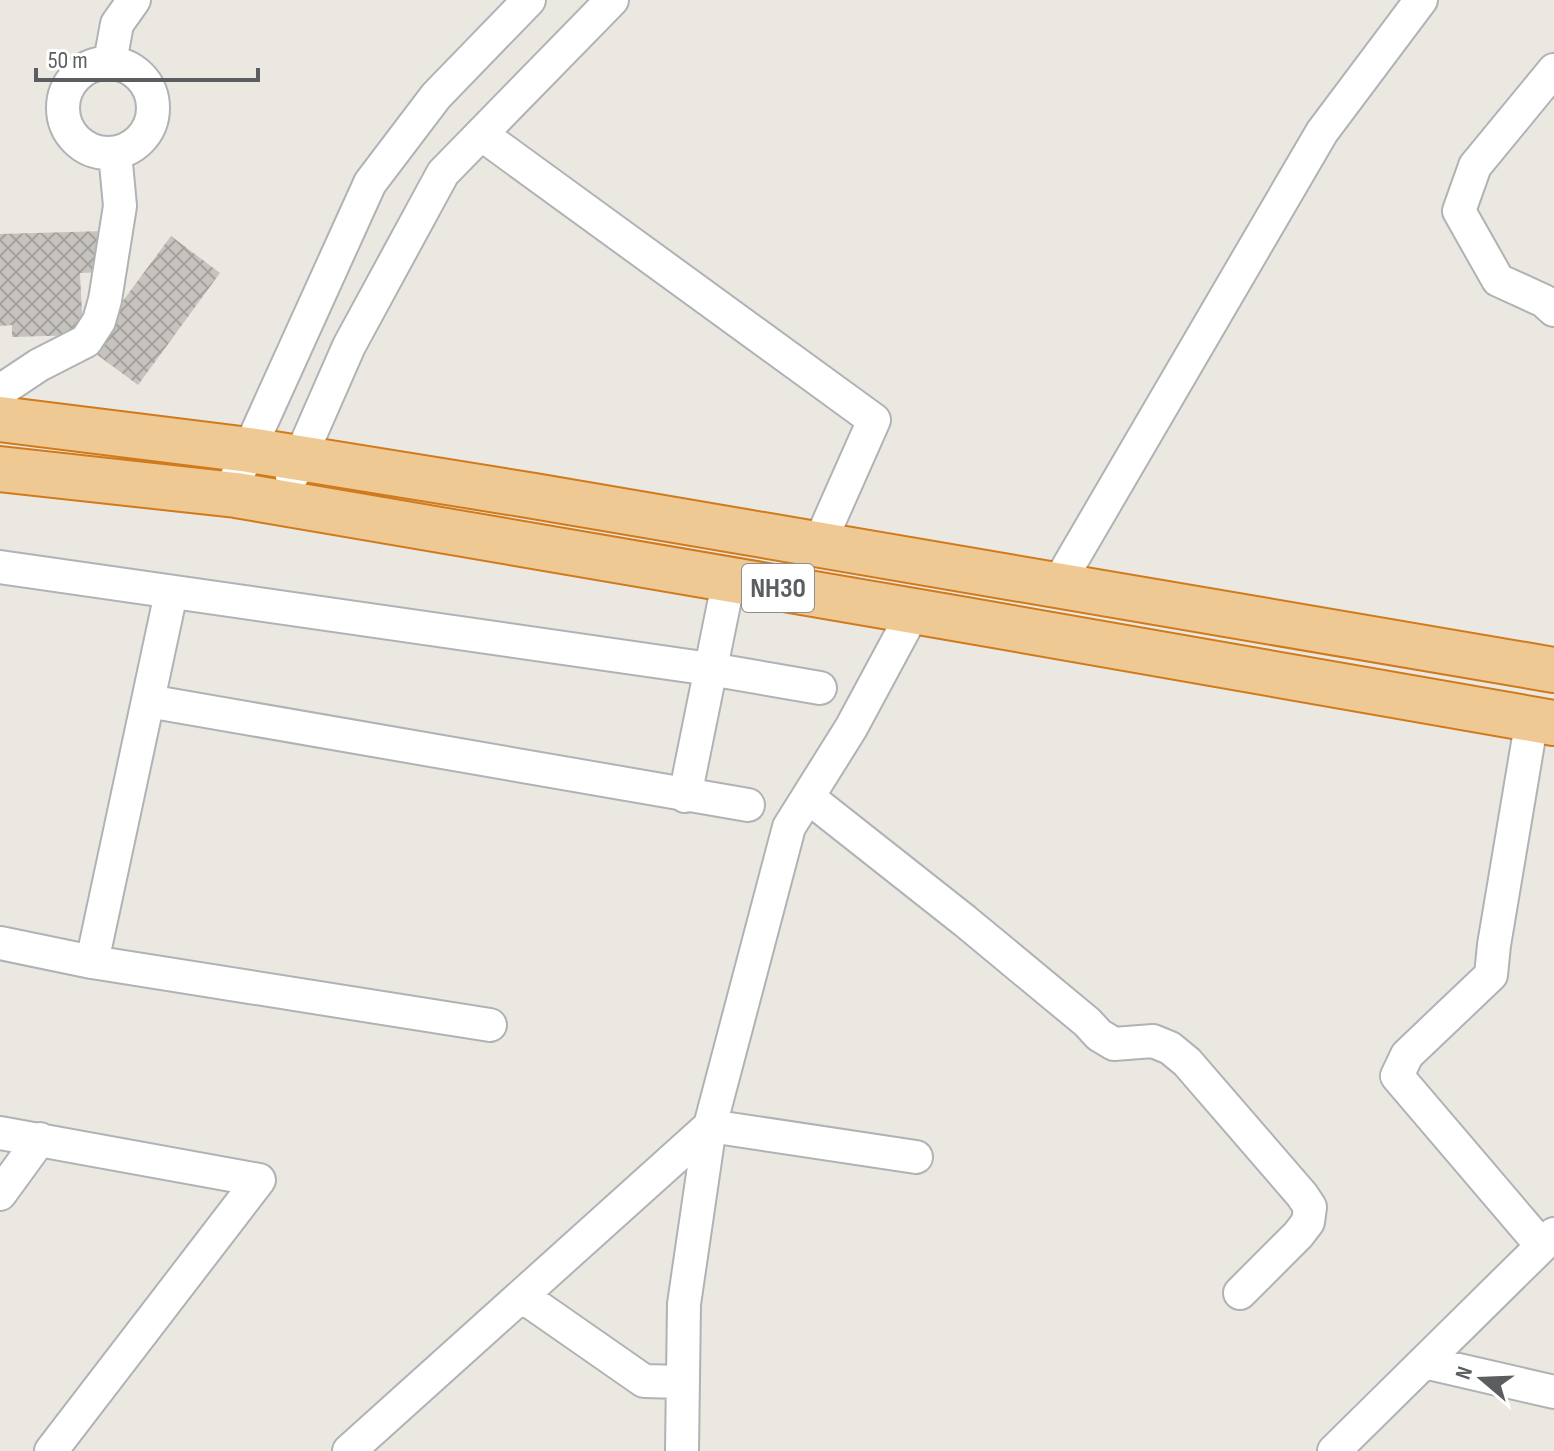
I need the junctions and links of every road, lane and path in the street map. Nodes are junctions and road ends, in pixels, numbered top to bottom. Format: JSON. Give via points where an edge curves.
{"nodes":[{"id":1,"x":134,"y":0,"type":"edge"},
{"id":2,"x":529,"y":0,"type":"edge"},
{"id":3,"x":612,"y":0,"type":"edge"},
{"id":4,"x":1421,"y":0,"type":"edge"},
{"id":5,"x":110,"y":62,"type":"junction"},
{"id":6,"x":1554,"y":70,"type":"edge"},
{"id":7,"x":481,"y":134,"type":"junction"},
{"id":8,"x":115,"y":153,"type":"junction"},
{"id":9,"x":1551,"y":300,"type":"edge"},
{"id":10,"x":0,"y":391,"type":"edge"},
{"id":11,"x":0,"y":419,"type":"edge"},
{"id":12,"x":249,"y":450,"type":"junction"},
{"id":13,"x":299,"y":458,"type":"junction"},
{"id":14,"x":0,"y":469,"type":"edge"},
{"id":15,"x":229,"y":494,"type":"junction"},
{"id":16,"x":283,"y":503,"type":"junction"},
{"id":17,"x":819,"y":544,"type":"junction"},
{"id":18,"x":0,"y":567,"type":"edge"},
{"id":19,"x":729,"y":579,"type":"junction"},
{"id":20,"x":1058,"y":584,"type":"junction"},
{"id":21,"x":171,"y":593,"type":"junction"},
{"id":22,"x":914,"y":611,"type":"junction"},
{"id":23,"x":710,"y":669,"type":"junction"},
{"id":24,"x":1554,"y":670,"type":"edge"},
{"id":25,"x":820,"y":688,"type":"dead end"},
{"id":26,"x":148,"y":701,"type":"junction"},
{"id":27,"x":1543,"y":721,"type":"edge"},
{"id":28,"x":685,"y":796,"type":"junction"},
{"id":29,"x":808,"y":797,"type":"junction"},
{"id":30,"x":748,"y":805,"type":"dead end"},
{"id":31,"x":0,"y":943,"type":"edge"},
{"id":32,"x":92,"y":962,"type":"junction"},
{"id":33,"x":490,"y":1025,"type":"dead end"},
{"id":34,"x":710,"y":1126,"type":"junction"},
{"id":35,"x":0,"y":1133,"type":"edge"},
{"id":36,"x":40,"y":1139,"type":"junction"},
{"id":37,"x":916,"y":1157,"type":"dead end"},
{"id":38,"x":0,"y":1194,"type":"edge"},
{"id":39,"x":1548,"y":1240,"type":"edge"},
{"id":40,"x":1240,"y":1293,"type":"dead end"},
{"id":41,"x":522,"y":1296,"type":"junction"},
{"id":42,"x":1424,"y":1362,"type":"junction"},
{"id":43,"x":683,"y":1382,"type":"junction"},
{"id":44,"x":1554,"y":1392,"type":"edge"},
{"id":45,"x":51,"y":1451,"type":"edge"},
{"id":46,"x":349,"y":1451,"type":"edge"},
{"id":47,"x":682,"y":1451,"type":"edge"},
{"id":48,"x":1334,"y":1451,"type":"edge"}],
"edges":[{"from":1,"to":5,"type":"street","via":[[117,24]]},
{"from":2,"to":12,"type":"street","via":[[436,96],[370,183]]},
{"from":3,"to":7,"type":"street"},
{"from":4,"to":20,"type":"street","via":[[1322,132]]},
{"from":5,"to":8,"type":"street","via":[[129,67],[152,96],[153,115],[146,133]]},
{"from":5,"to":8,"type":"street","via":[[75,75],[62,110],[67,129],[79,143],[95,152]]},
{"from":6,"to":9,"type":"street","via":[[1475,166],[1459,211],[1498,280]]},
{"from":7,"to":13,"type":"street","via":[[443,173],[349,346]]},
{"from":7,"to":17,"type":"street","via":[[874,420]]},
{"from":8,"to":10,"type":"street","via":[[120,206],[99,321],[86,341]]},
{"from":11,"to":12,"type":"highway","number":"NH30"},
{"from":12,"to":13,"type":"highway","number":"NH30"},
{"from":12,"to":15,"type":"street"},
{"from":13,"to":16,"type":"street"},
{"from":13,"to":17,"type":"highway","number":"NH30"},
{"from":14,"to":15,"type":"highway","number":"NH30"},
{"from":15,"to":16,"type":"highway","number":"NH30"},
{"from":16,"to":19,"type":"highway","number":"NH30"},
{"from":17,"to":20,"type":"highway","number":"NH30"},
{"from":18,"to":21,"type":"street"},
{"from":19,"to":22,"type":"highway","number":"NH30"},
{"from":19,"to":23,"type":"street"},
{"from":20,"to":24,"type":"highway","number":"NH30"},
{"from":21,"to":23,"type":"street"},
{"from":21,"to":26,"type":"street"},
{"from":22,"to":27,"type":"highway","number":"NH30"},
{"from":22,"to":29,"type":"street"},
{"from":23,"to":25,"type":"street"},
{"from":23,"to":28,"type":"street"},
{"from":26,"to":28,"type":"street"},
{"from":26,"to":32,"type":"street"},
{"from":27,"to":39,"type":"street","via":[[1491,975],[1407,1055],[1397,1076]]},
{"from":28,"to":30,"type":"street"},
{"from":29,"to":34,"type":"street","via":[[789,827]]},
{"from":29,"to":40,"type":"street","via":[[1099,1035],[1114,1044],[1153,1041],[1187,1062],[1310,1207],[1308,1222],[1298,1235]]},
{"from":31,"to":32,"type":"street"},
{"from":32,"to":33,"type":"street"},
{"from":34,"to":37,"type":"street"},
{"from":34,"to":41,"type":"street"},
{"from":34,"to":43,"type":"street","via":[[684,1304]]},
{"from":35,"to":36,"type":"street"},
{"from":36,"to":38,"type":"street"},
{"from":36,"to":45,"type":"street","via":[[259,1180]]},
{"from":39,"to":42,"type":"street"},
{"from":41,"to":43,"type":"street","via":[[644,1381]]},
{"from":41,"to":46,"type":"street"},
{"from":42,"to":44,"type":"street"},
{"from":42,"to":48,"type":"street"},
{"from":43,"to":47,"type":"street"}]}
